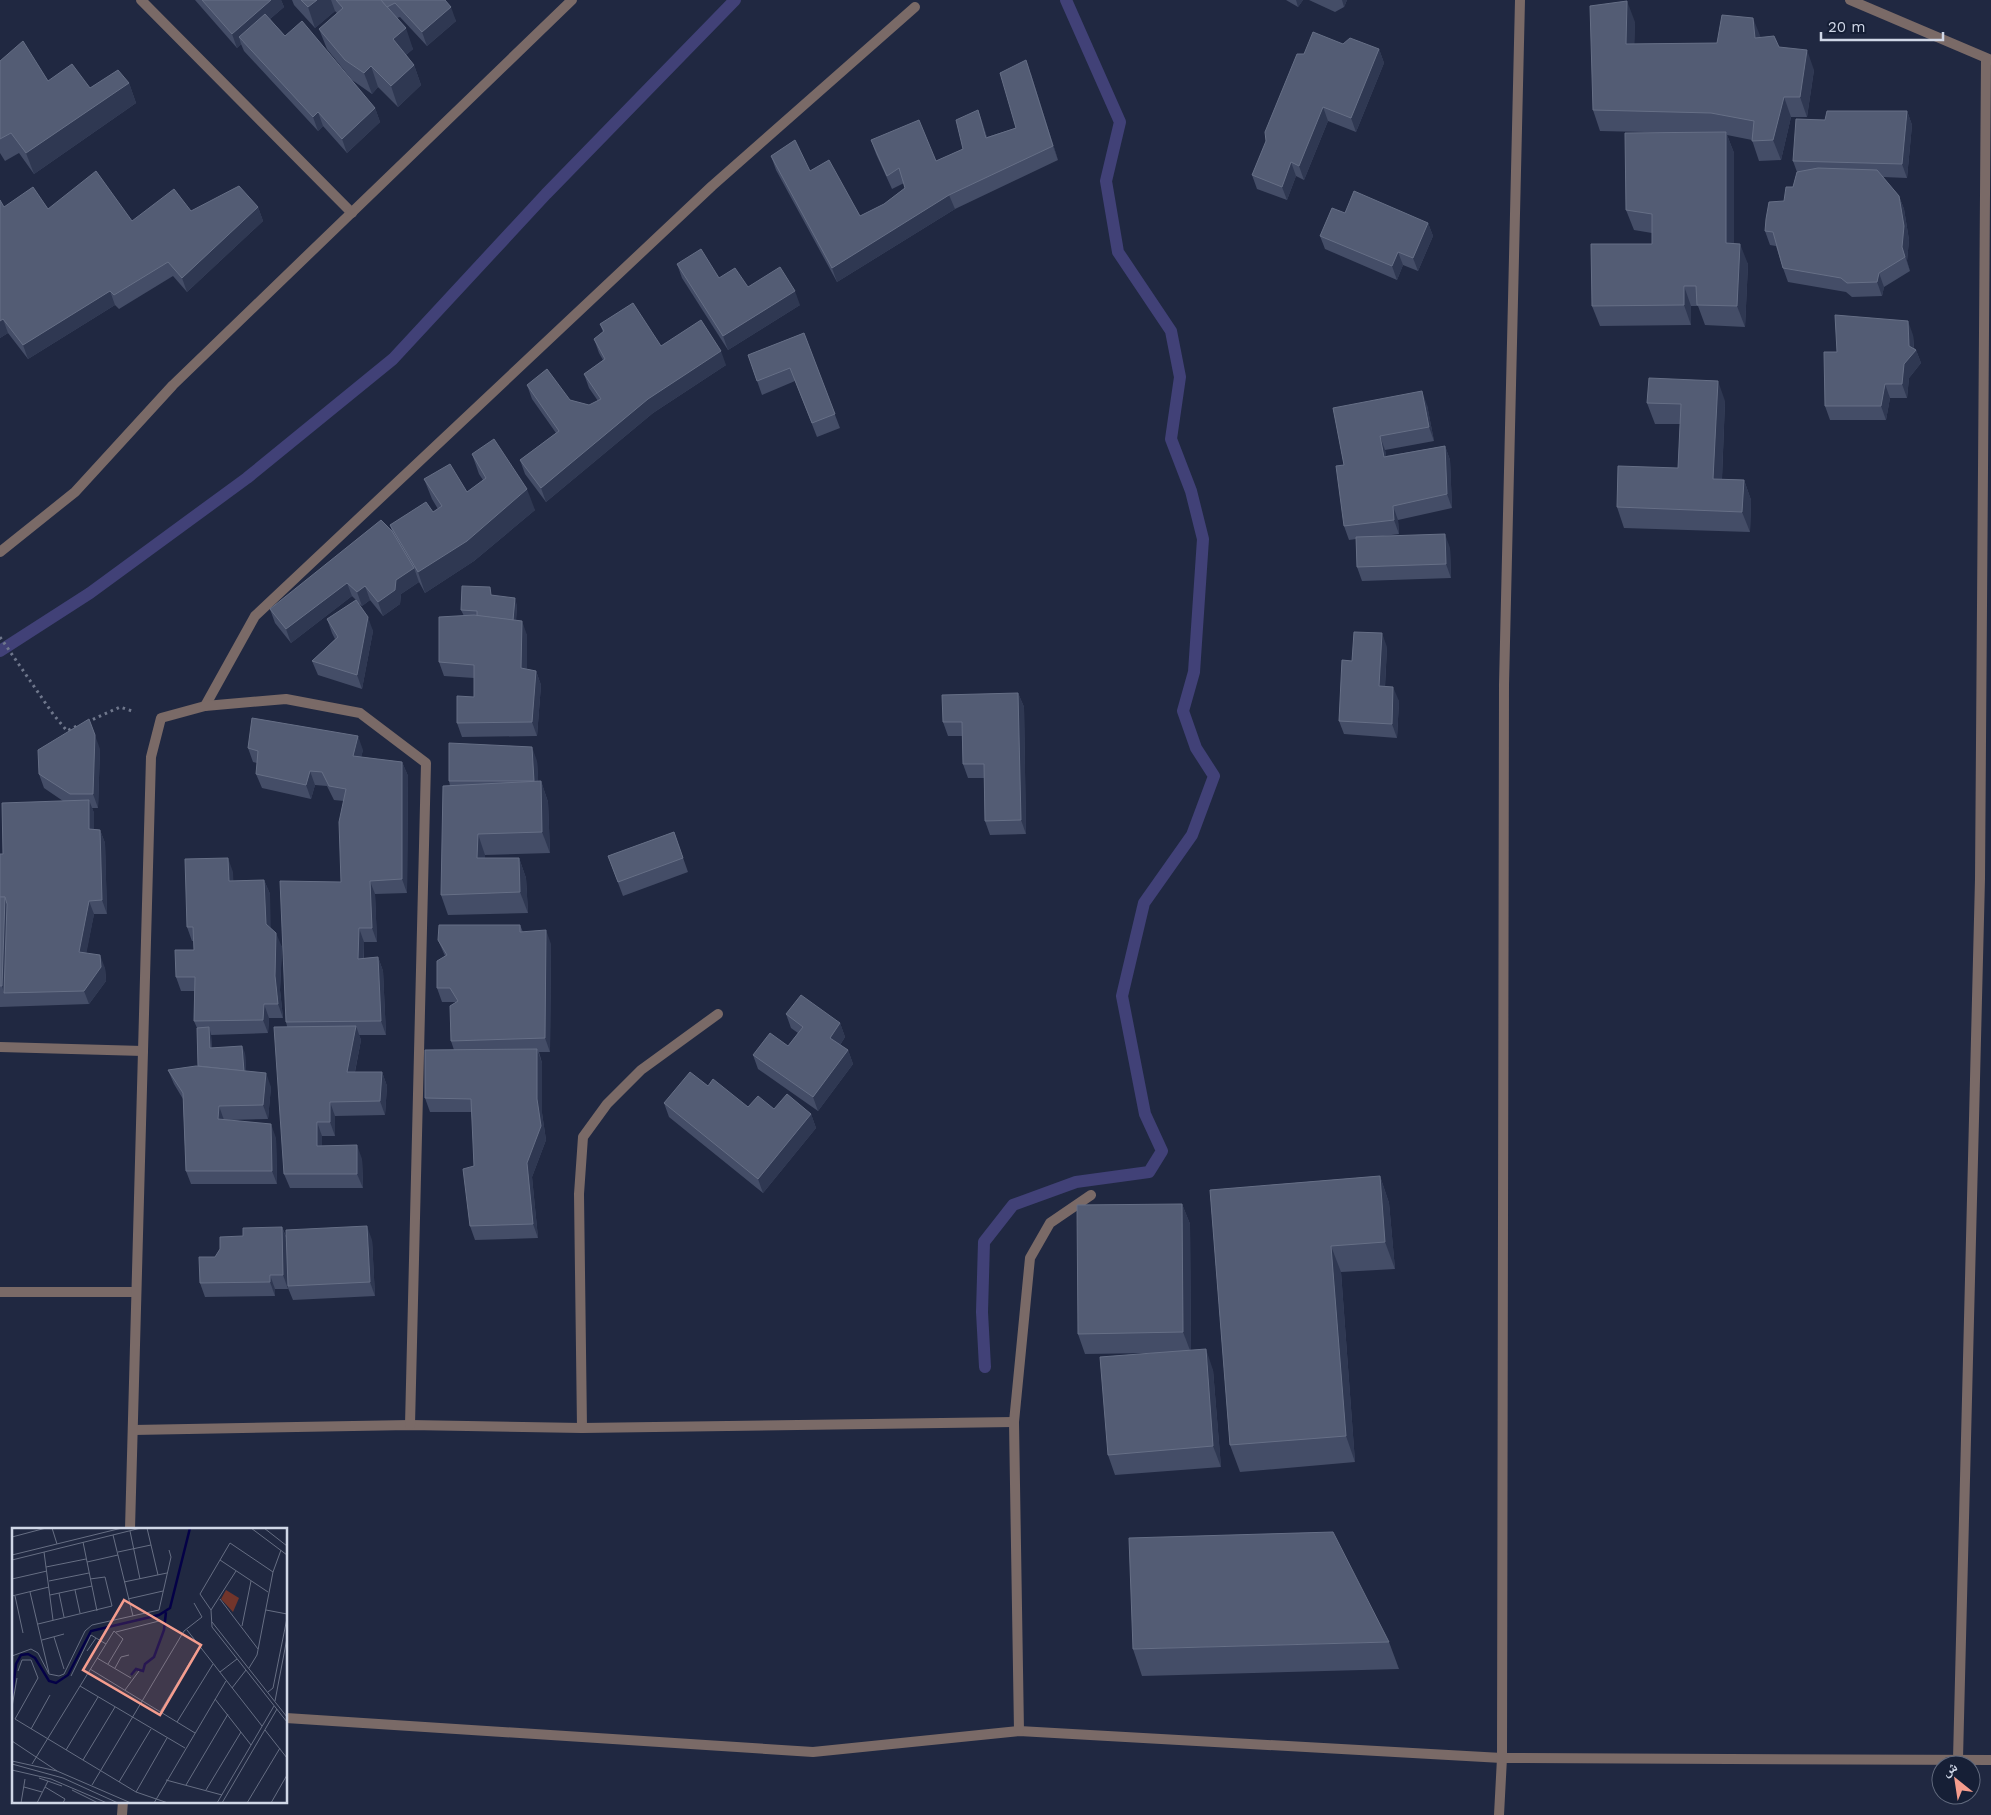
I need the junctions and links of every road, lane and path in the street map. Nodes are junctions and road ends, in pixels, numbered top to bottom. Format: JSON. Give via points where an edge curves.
{"nodes":[{"id":1,"x":141,"y":0,"type":"edge"},
{"id":2,"x":572,"y":0,"type":"edge"},
{"id":3,"x":1520,"y":0,"type":"edge"},
{"id":4,"x":1850,"y":0,"type":"edge"},
{"id":5,"x":915,"y":7,"type":"dead end"},
{"id":6,"x":1989,"y":60,"type":"edge"},
{"id":7,"x":352,"y":213,"type":"junction"},
{"id":8,"x":0,"y":552,"type":"edge"},
{"id":9,"x":0,"y":637,"type":"edge"},
{"id":10,"x":205,"y":706,"type":"junction"},
{"id":11,"x":161,"y":718,"type":"junction"},
{"id":12,"x":718,"y":1014,"type":"dead end"},
{"id":13,"x":0,"y":1047,"type":"edge"},
{"id":14,"x":143,"y":1051,"type":"junction"},
{"id":15,"x":1091,"y":1195,"type":"dead end"},
{"id":16,"x":0,"y":1292,"type":"edge"},
{"id":17,"x":136,"y":1292,"type":"junction"},
{"id":18,"x":1014,"y":1422,"type":"junction"},
{"id":19,"x":410,"y":1425,"type":"junction"},
{"id":20,"x":582,"y":1428,"type":"junction"},
{"id":21,"x":133,"y":1430,"type":"junction"},
{"id":22,"x":130,"y":1528,"type":"edge"},
{"id":23,"x":288,"y":1718,"type":"edge"},
{"id":24,"x":1019,"y":1731,"type":"junction"},
{"id":25,"x":1958,"y":1755,"type":"edge"},
{"id":26,"x":1502,"y":1758,"type":"junction"},
{"id":27,"x":1931,"y":1759,"type":"edge"},
{"id":28,"x":123,"y":1802,"type":"edge"},
{"id":29,"x":122,"y":1815,"type":"edge"},
{"id":30,"x":1499,"y":1815,"type":"edge"}],
"edges":[{"from":1,"to":7,"type":"street"},
{"from":2,"to":7,"type":"street"},
{"from":3,"to":26,"type":"street","via":[[1504,695]]},
{"from":4,"to":6,"type":"street"},
{"from":5,"to":10,"type":"street","via":[[712,186],[255,616]]},
{"from":6,"to":25,"type":"street","via":[[1980,879]]},
{"from":7,"to":8,"type":"street","via":[[173,385],[75,492]]},
{"from":9,"to":11,"type":"path","via":[[67,731],[120,708]]},
{"from":10,"to":11,"type":"street"},
{"from":10,"to":19,"type":"street","via":[[286,699],[360,713],[426,763]]},
{"from":11,"to":14,"type":"street","via":[[151,757]]},
{"from":12,"to":20,"type":"street","via":[[641,1070],[607,1104],[583,1136],[579,1194]]},
{"from":13,"to":14,"type":"street"},
{"from":14,"to":17,"type":"street"},
{"from":15,"to":18,"type":"street","via":[[1050,1223],[1030,1258]]},
{"from":16,"to":17,"type":"street"},
{"from":17,"to":21,"type":"street"},
{"from":18,"to":20,"type":"street"},
{"from":18,"to":24,"type":"street"},
{"from":19,"to":20,"type":"street"},
{"from":19,"to":21,"type":"street"},
{"from":21,"to":22,"type":"street"},
{"from":23,"to":24,"type":"street","via":[[812,1752]]},
{"from":24,"to":26,"type":"street"},
{"from":26,"to":27,"type":"street"},
{"from":26,"to":30,"type":"street"},
{"from":28,"to":29,"type":"street"}]}
